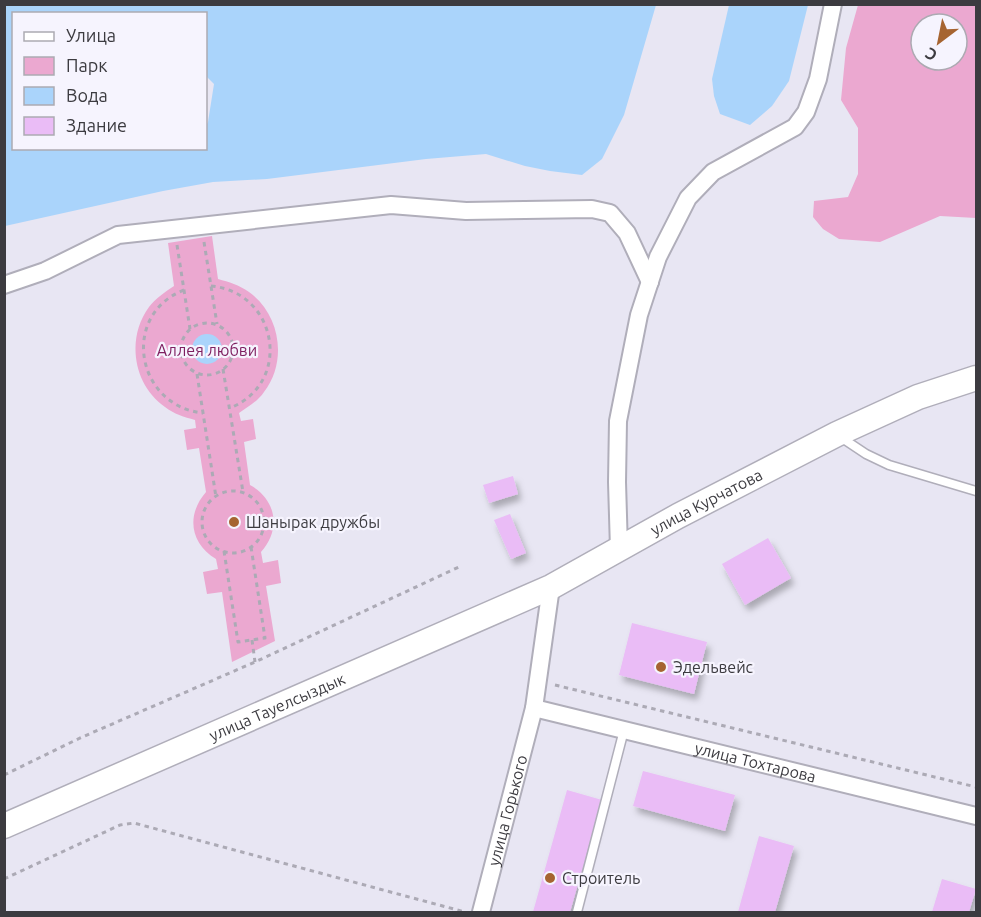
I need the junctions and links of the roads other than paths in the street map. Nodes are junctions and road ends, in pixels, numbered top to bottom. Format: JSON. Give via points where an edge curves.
{"nodes":[{"id":1,"x":833,"y":4,"type":"edge"},
{"id":2,"x":650,"y":282,"type":"junction"},
{"id":3,"x":4,"y":285,"type":"edge"},
{"id":4,"x":976,"y":378,"type":"edge"},
{"id":5,"x":837,"y":434,"type":"junction"},
{"id":6,"x":976,"y":492,"type":"edge"},
{"id":7,"x":619,"y":549,"type":"junction"},
{"id":8,"x":551,"y":587,"type":"junction"},
{"id":9,"x":534,"y":708,"type":"junction"},
{"id":10,"x":624,"y":730,"type":"junction"},
{"id":11,"x":976,"y":816,"type":"edge"},
{"id":12,"x":4,"y":826,"type":"edge"},
{"id":13,"x":481,"y":912,"type":"edge"},
{"id":14,"x":577,"y":912,"type":"edge"}],
"edges":[{"from":1,"to":2,"type":"street","via":[[818,79],[806,112],[795,127],[713,172],[688,198],[658,257]]},
{"from":2,"to":3,"type":"street","via":[[627,233],[610,213],[592,209],[466,211],[391,206],[118,235],[45,271]]},
{"from":2,"to":7,"type":"street","via":[[639,315],[618,421]]},
{"from":4,"to":5,"type":"street","name":"улица Курчатова","via":[[918,397]]},
{"from":5,"to":6,"type":"lane","via":[[890,465]]},
{"from":5,"to":7,"type":"street","name":"улица Курчатова"},
{"from":7,"to":8,"type":"street","name":"улица Курчатова"},
{"from":8,"to":9,"type":"street"},
{"from":8,"to":12,"type":"street","name":"улица Тауелсыздык"},
{"from":9,"to":10,"type":"street","name":"улица Тохтарова"},
{"from":9,"to":13,"type":"street","name":"улица Горького"},
{"from":10,"to":11,"type":"street","name":"улица Тохтарова"},
{"from":10,"to":14,"type":"lane"}]}
